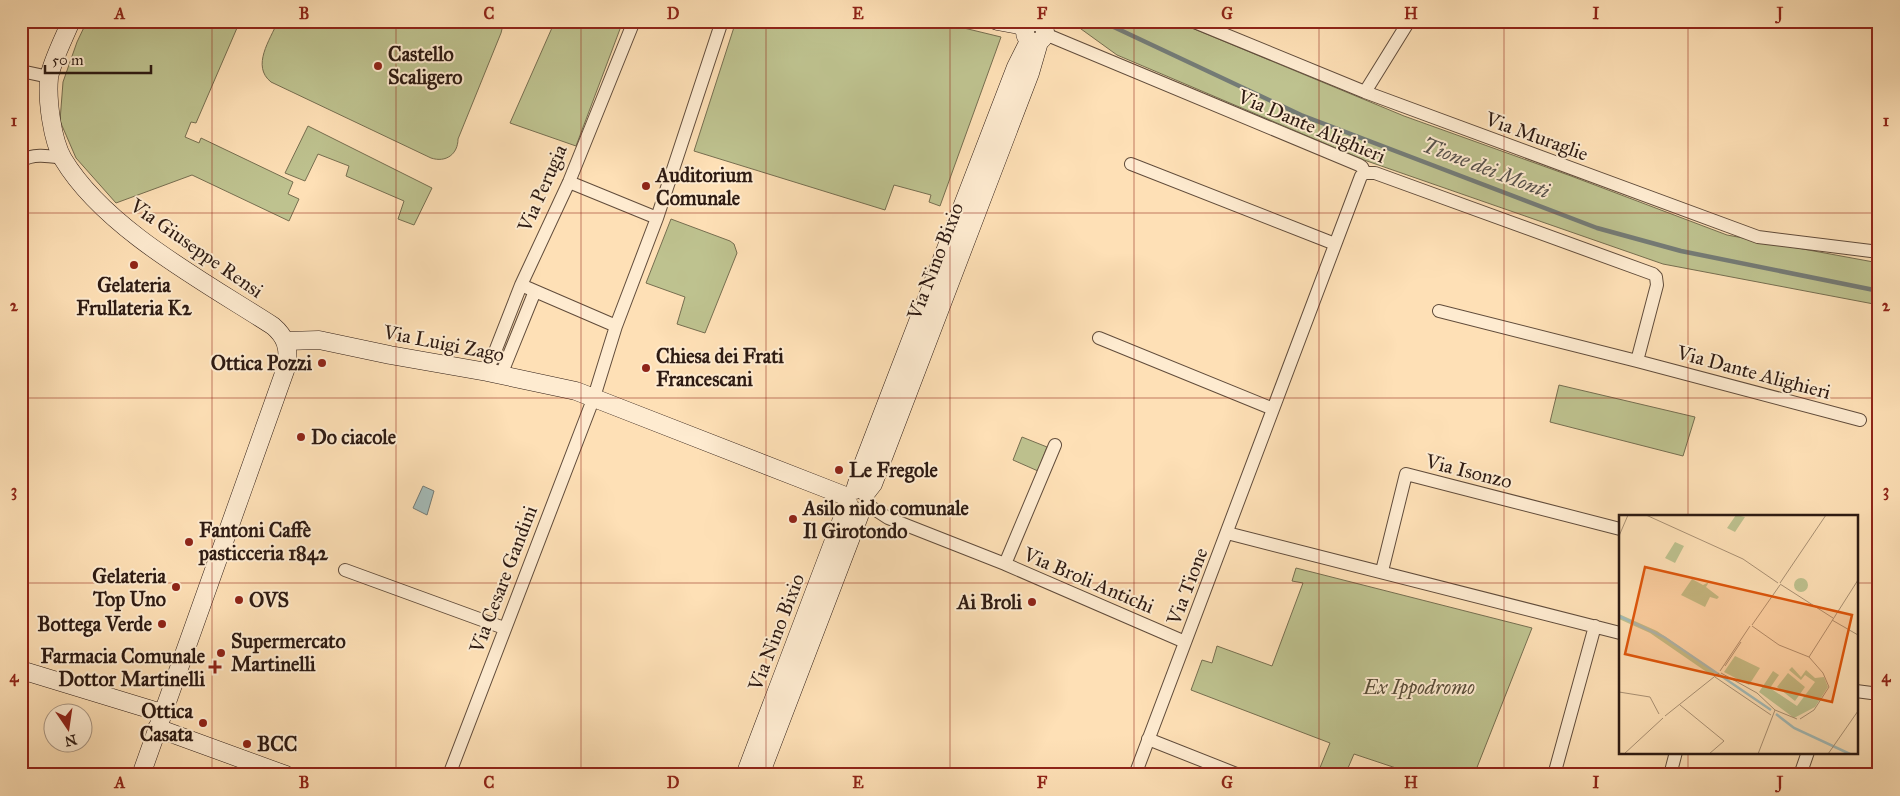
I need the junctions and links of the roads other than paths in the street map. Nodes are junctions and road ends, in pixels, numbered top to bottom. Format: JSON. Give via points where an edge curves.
{"nodes":[{"id":1,"x":71,"y":21,"type":"edge"},
{"id":2,"x":634,"y":21,"type":"edge"},
{"id":3,"x":722,"y":21,"type":"edge"},
{"id":4,"x":997,"y":21,"type":"edge"},
{"id":5,"x":1192,"y":21,"type":"edge"},
{"id":6,"x":1409,"y":21,"type":"edge"},
{"id":7,"x":1036,"y":32,"type":"edge"},
{"id":8,"x":21,"y":71,"type":"edge"},
{"id":9,"x":49,"y":77,"type":"junction"},
{"id":10,"x":1366,"y":92,"type":"junction"},
{"id":11,"x":63,"y":158,"type":"junction"},
{"id":12,"x":21,"y":161,"type":"edge"},
{"id":13,"x":1131,"y":164,"type":"dead end"},
{"id":14,"x":1365,"y":173,"type":"junction"},
{"id":15,"x":569,"y":182,"type":"junction"},
{"id":16,"x":658,"y":218,"type":"junction"},
{"id":17,"x":1335,"y":244,"type":"junction"},
{"id":18,"x":1879,"y":252,"type":"edge"},
{"id":19,"x":521,"y":286,"type":"junction"},
{"id":20,"x":535,"y":291,"type":"junction"},
{"id":21,"x":1439,"y":311,"type":"dead end"},
{"id":22,"x":616,"y":326,"type":"junction"},
{"id":23,"x":1099,"y":338,"type":"dead end"},
{"id":24,"x":286,"y":341,"type":"junction"},
{"id":25,"x":1637,"y":361,"type":"junction"},
{"id":26,"x":494,"y":373,"type":"junction"},
{"id":27,"x":594,"y":397,"type":"junction"},
{"id":28,"x":1273,"y":409,"type":"junction"},
{"id":29,"x":1860,"y":420,"type":"dead end"},
{"id":30,"x":1055,"y":445,"type":"dead end"},
{"id":31,"x":858,"y":500,"type":"junction"},
{"id":32,"x":1619,"y":529,"type":"edge"},
{"id":33,"x":1226,"y":533,"type":"junction"},
{"id":34,"x":1005,"y":564,"type":"junction"},
{"id":35,"x":345,"y":570,"type":"dead end"},
{"id":36,"x":1382,"y":572,"type":"junction"},
{"id":37,"x":1596,"y":626,"type":"junction"},
{"id":38,"x":504,"y":628,"type":"junction"},
{"id":39,"x":1619,"y":632,"type":"edge"},
{"id":40,"x":1185,"y":642,"type":"junction"},
{"id":41,"x":21,"y":670,"type":"edge"},
{"id":42,"x":1858,"y":691,"type":"edge"},
{"id":43,"x":1879,"y":694,"type":"edge"},
{"id":44,"x":158,"y":726,"type":"junction"},
{"id":45,"x":1148,"y":739,"type":"junction"},
{"id":46,"x":1675,"y":754,"type":"edge"},
{"id":47,"x":1807,"y":754,"type":"edge"},
{"id":48,"x":142,"y":775,"type":"edge"},
{"id":49,"x":286,"y":775,"type":"edge"},
{"id":50,"x":449,"y":775,"type":"edge"},
{"id":51,"x":745,"y":775,"type":"edge"},
{"id":52,"x":760,"y":775,"type":"edge"},
{"id":53,"x":1135,"y":775,"type":"edge"},
{"id":54,"x":1239,"y":775,"type":"edge"},
{"id":55,"x":1554,"y":775,"type":"edge"},
{"id":56,"x":1670,"y":775,"type":"edge"},
{"id":57,"x":1800,"y":775,"type":"edge"}],
"edges":[{"from":1,"to":9,"type":"street"},
{"from":2,"to":15,"type":"street","name":"Via Perugia"},
{"from":3,"to":16,"type":"street","name":"Via Cesare Gandini"},
{"from":4,"to":7,"type":"street"},
{"from":5,"to":10,"type":"street","name":"Via Muraglie"},
{"from":6,"to":10,"type":"street"},
{"from":7,"to":14,"type":"street","name":"Via Dante Alighieri","via":[[1359,164]]},
{"from":7,"to":31,"type":"street","name":"Via Nino Bixio","via":[[1005,95],[862,467]]},
{"from":8,"to":9,"type":"street"},
{"from":9,"to":11,"type":"street","name":"Via Giuseppe Rensi","via":[[51,126]]},
{"from":10,"to":18,"type":"street","name":"Via Muraglie","via":[[1758,237]]},
{"from":11,"to":12,"type":"street","via":[[28,156]]},
{"from":11,"to":24,"type":"street","name":"Via Giuseppe Rensi","via":[[83,185],[134,234],[273,326]]},
{"from":13,"to":17,"type":"street"},
{"from":14,"to":17,"type":"street","name":"Via Tione","via":[[1361,176]]},
{"from":14,"to":25,"type":"street","name":"Via Dante Alighieri","via":[[1374,173],[1653,274],[1657,285]]},
{"from":15,"to":16,"type":"street"},
{"from":15,"to":19,"type":"street","name":"Via Perugia"},
{"from":16,"to":22,"type":"street","name":"Via Cesare Gandini"},
{"from":17,"to":28,"type":"street","name":"Via Tione"},
{"from":19,"to":20,"type":"street"},
{"from":19,"to":26,"type":"street","name":"Via Perugia"},
{"from":20,"to":22,"type":"street"},
{"from":20,"to":26,"type":"street"},
{"from":21,"to":25,"type":"street","name":"Via Dante Alighieri"},
{"from":22,"to":27,"type":"street","name":"Via Cesare Gandini"},
{"from":23,"to":28,"type":"street"},
{"from":24,"to":26,"type":"street","name":"Via Luigi Zago","via":[[318,340]]},
{"from":24,"to":44,"type":"street","via":[[286,365]]},
{"from":25,"to":29,"type":"street","name":"Via Dante Alighieri"},
{"from":26,"to":27,"type":"street","name":"Via Luigi Zago","via":[[576,390]]},
{"from":27,"to":31,"type":"street","name":"Via Luigi Zago"},
{"from":27,"to":38,"type":"street","name":"Via Cesare Gandini"},
{"from":28,"to":33,"type":"street","name":"Via Tione"},
{"from":30,"to":34,"type":"street","name":"Via Broli Antichi"},
{"from":31,"to":34,"type":"street","name":"Via Broli Antichi","via":[[888,518]]},
{"from":31,"to":51,"type":"street","name":"Via Nino Bixio","via":[[841,522]]},
{"from":31,"to":52,"type":"street","name":"Via Nino Bixio"},
{"from":32,"to":36,"type":"street","name":"Via Isonzo","via":[[1406,474]]},
{"from":33,"to":36,"type":"street"},
{"from":33,"to":40,"type":"street","name":"Via Tione"},
{"from":34,"to":40,"type":"street","name":"Via Broli Antichi"},
{"from":35,"to":38,"type":"street"},
{"from":36,"to":37,"type":"street"},
{"from":37,"to":39,"type":"street"},
{"from":37,"to":55,"type":"street"},
{"from":38,"to":50,"type":"street","name":"Via Cesare Gandini"},
{"from":40,"to":45,"type":"street","name":"Via Tione"},
{"from":41,"to":44,"type":"street"},
{"from":42,"to":43,"type":"street"},
{"from":44,"to":48,"type":"street"},
{"from":44,"to":49,"type":"street"},
{"from":45,"to":53,"type":"street","name":"Via Tione"},
{"from":45,"to":54,"type":"street"},
{"from":46,"to":56,"type":"street"},
{"from":47,"to":57,"type":"street"}]}
